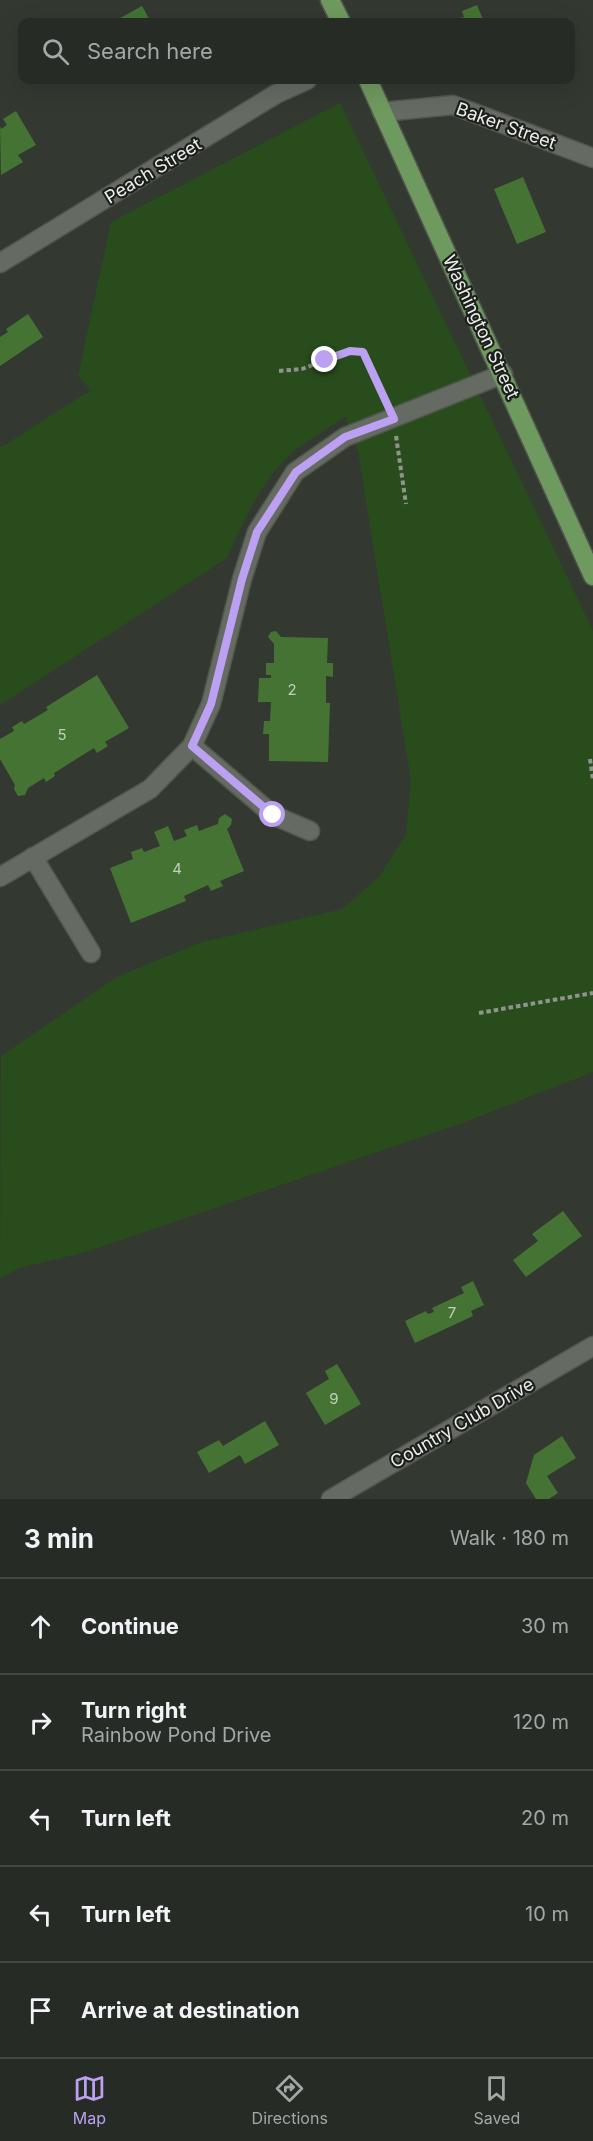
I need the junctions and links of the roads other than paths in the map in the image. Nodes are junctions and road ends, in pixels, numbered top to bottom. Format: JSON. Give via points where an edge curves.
{"nodes":[{"id":1,"x":330,"y":0,"type":"edge"},
{"id":2,"x":339,"y":18,"type":"edge"},
{"id":3,"x":298,"y":84,"type":"edge"},
{"id":4,"x":370,"y":84,"type":"edge"},
{"id":5,"x":382,"y":112,"type":"junction"},
{"id":6,"x":593,"y":158,"type":"edge"},
{"id":7,"x":0,"y":263,"type":"edge"},
{"id":8,"x":502,"y":374,"type":"junction"},
{"id":9,"x":593,"y":576,"type":"edge"},
{"id":10,"x":192,"y":746,"type":"junction"},
{"id":11,"x":310,"y":831,"type":"dead end"},
{"id":12,"x":33,"y":857,"type":"junction"},
{"id":13,"x":0,"y":876,"type":"edge"},
{"id":14,"x":91,"y":953,"type":"dead end"},
{"id":15,"x":593,"y":1346,"type":"edge"},
{"id":16,"x":331,"y":1499,"type":"edge"}],
"edges":[{"from":1,"to":2,"type":"main road"},
{"from":3,"to":7,"type":"street","name":"Peach Street"},
{"from":4,"to":5,"type":"main road","name":"Washington Street"},
{"from":5,"to":6,"type":"street","name":"Baker Street","via":[[453,105]]},
{"from":5,"to":8,"type":"main road","name":"Washington Street"},
{"from":8,"to":9,"type":"main road","name":"Washington Street"},
{"from":8,"to":10,"type":"street","via":[[345,437],[296,472],[257,532],[211,704]]},
{"from":10,"to":11,"type":"street","via":[[273,815]]},
{"from":10,"to":12,"type":"street","via":[[150,789]]},
{"from":12,"to":13,"type":"street"},
{"from":12,"to":14,"type":"street"},
{"from":15,"to":16,"type":"street","name":"Country Club Drive"}]}
